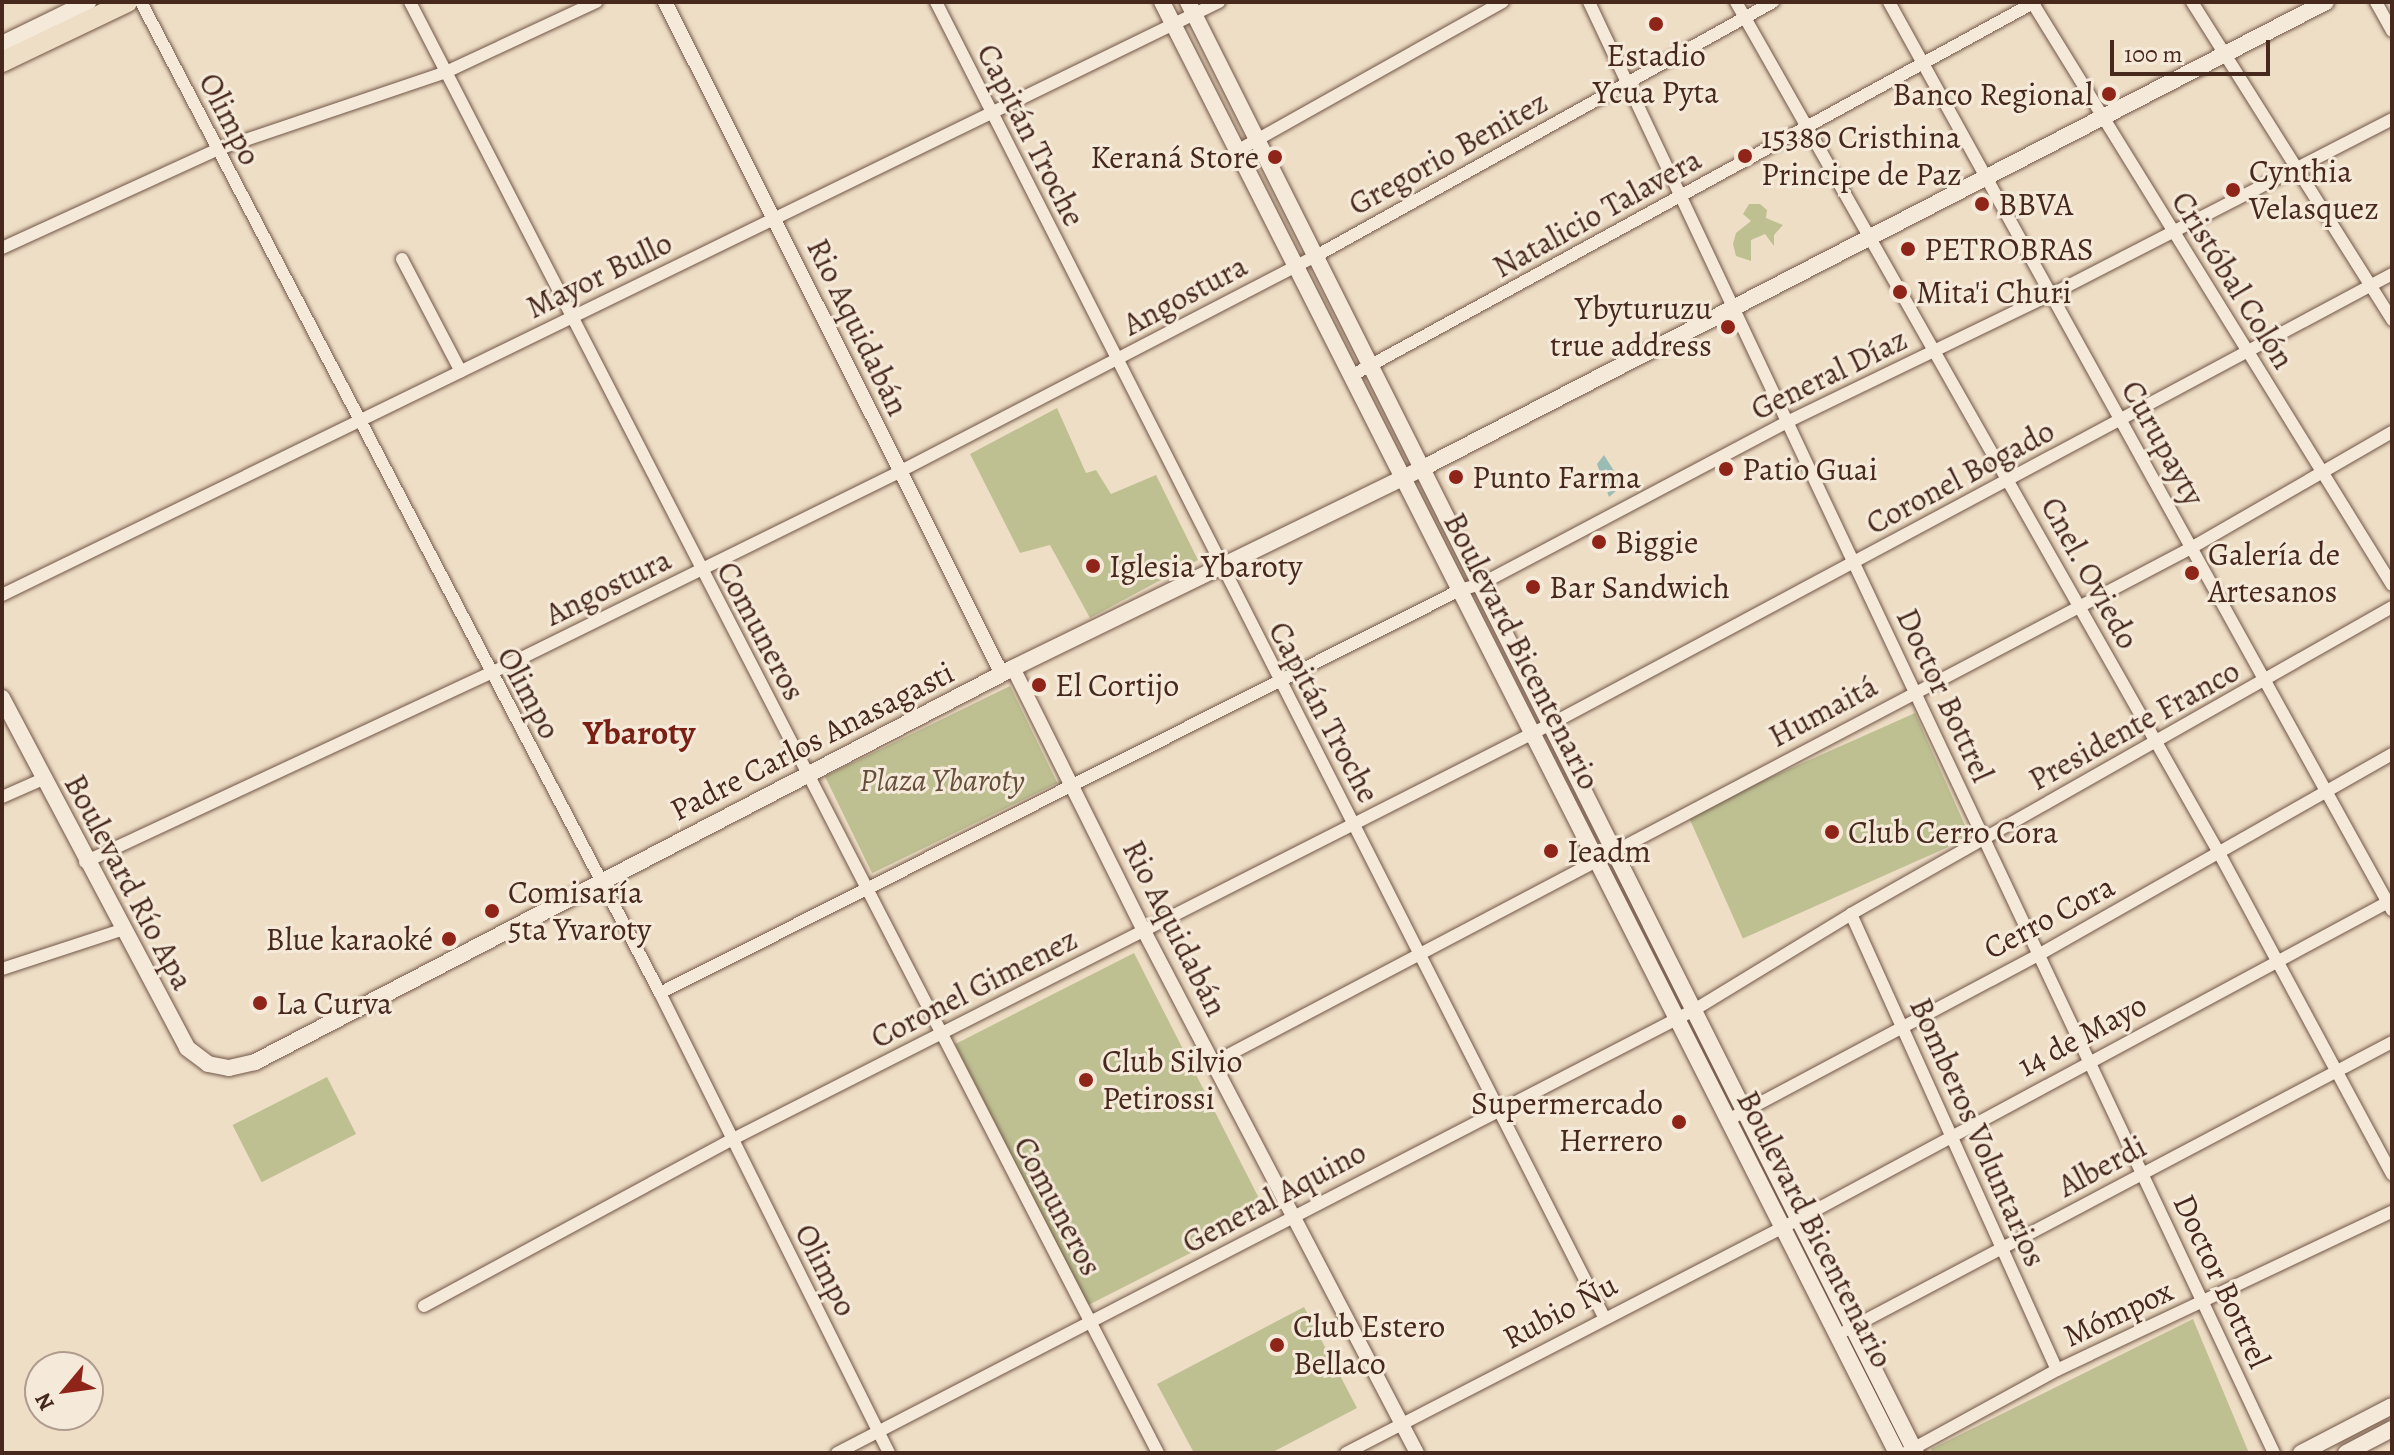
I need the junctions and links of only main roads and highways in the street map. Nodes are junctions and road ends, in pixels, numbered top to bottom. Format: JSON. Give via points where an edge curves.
{"nodes":[{"id":1,"x":88,"y":2,"type":"edge"},
{"id":2,"x":127,"y":2,"type":"edge"},
{"id":3,"x":1162,"y":2,"type":"edge"},
{"id":4,"x":2326,"y":2,"type":"edge"},
{"id":5,"x":1192,"y":9,"type":"edge"},
{"id":6,"x":2,"y":44,"type":"edge"},
{"id":7,"x":2,"y":62,"type":"edge"},
{"id":8,"x":1423,"y":468,"type":"junction"},
{"id":9,"x":1402,"y":475,"type":"junction"},
{"id":10,"x":2,"y":698,"type":"edge"},
{"id":11,"x":229,"y":1068,"type":"joint"},
{"id":12,"x":2392,"y":1406,"type":"edge"},
{"id":13,"x":2392,"y":1429,"type":"edge"},
{"id":14,"x":1912,"y":1452,"type":"edge"},
{"id":15,"x":1897,"y":1453,"type":"edge"},
{"id":16,"x":2301,"y":1453,"type":"edge"},
{"id":17,"x":2346,"y":1453,"type":"edge"}],
"edges":[{"from":1,"to":6,"type":"main road"},
{"from":2,"to":7,"type":"highway"},
{"from":3,"to":9,"type":"main road","name":"Boulevard Bicentenario"},
{"from":4,"to":8,"type":"main road","name":"Padre Carlos Anasagasti"},
{"from":5,"to":8,"type":"main road","name":"Boulevard Bicentenario"},
{"from":8,"to":9,"type":"main road","name":"Padre Carlos Anasagasti"},
{"from":8,"to":14,"type":"main road","name":"Boulevard Bicentenario"},
{"from":9,"to":11,"type":"main road","name":"Padre Carlos Anasagasti","via":[[1008,671],[255,1062]]},
{"from":9,"to":15,"type":"main road","name":"Boulevard Bicentenario"},
{"from":10,"to":11,"type":"main road","name":"Boulevard Río Apa","via":[[187,1048],[208,1064]]},
{"from":12,"to":16,"type":"main road"},
{"from":13,"to":17,"type":"main road"}]}
